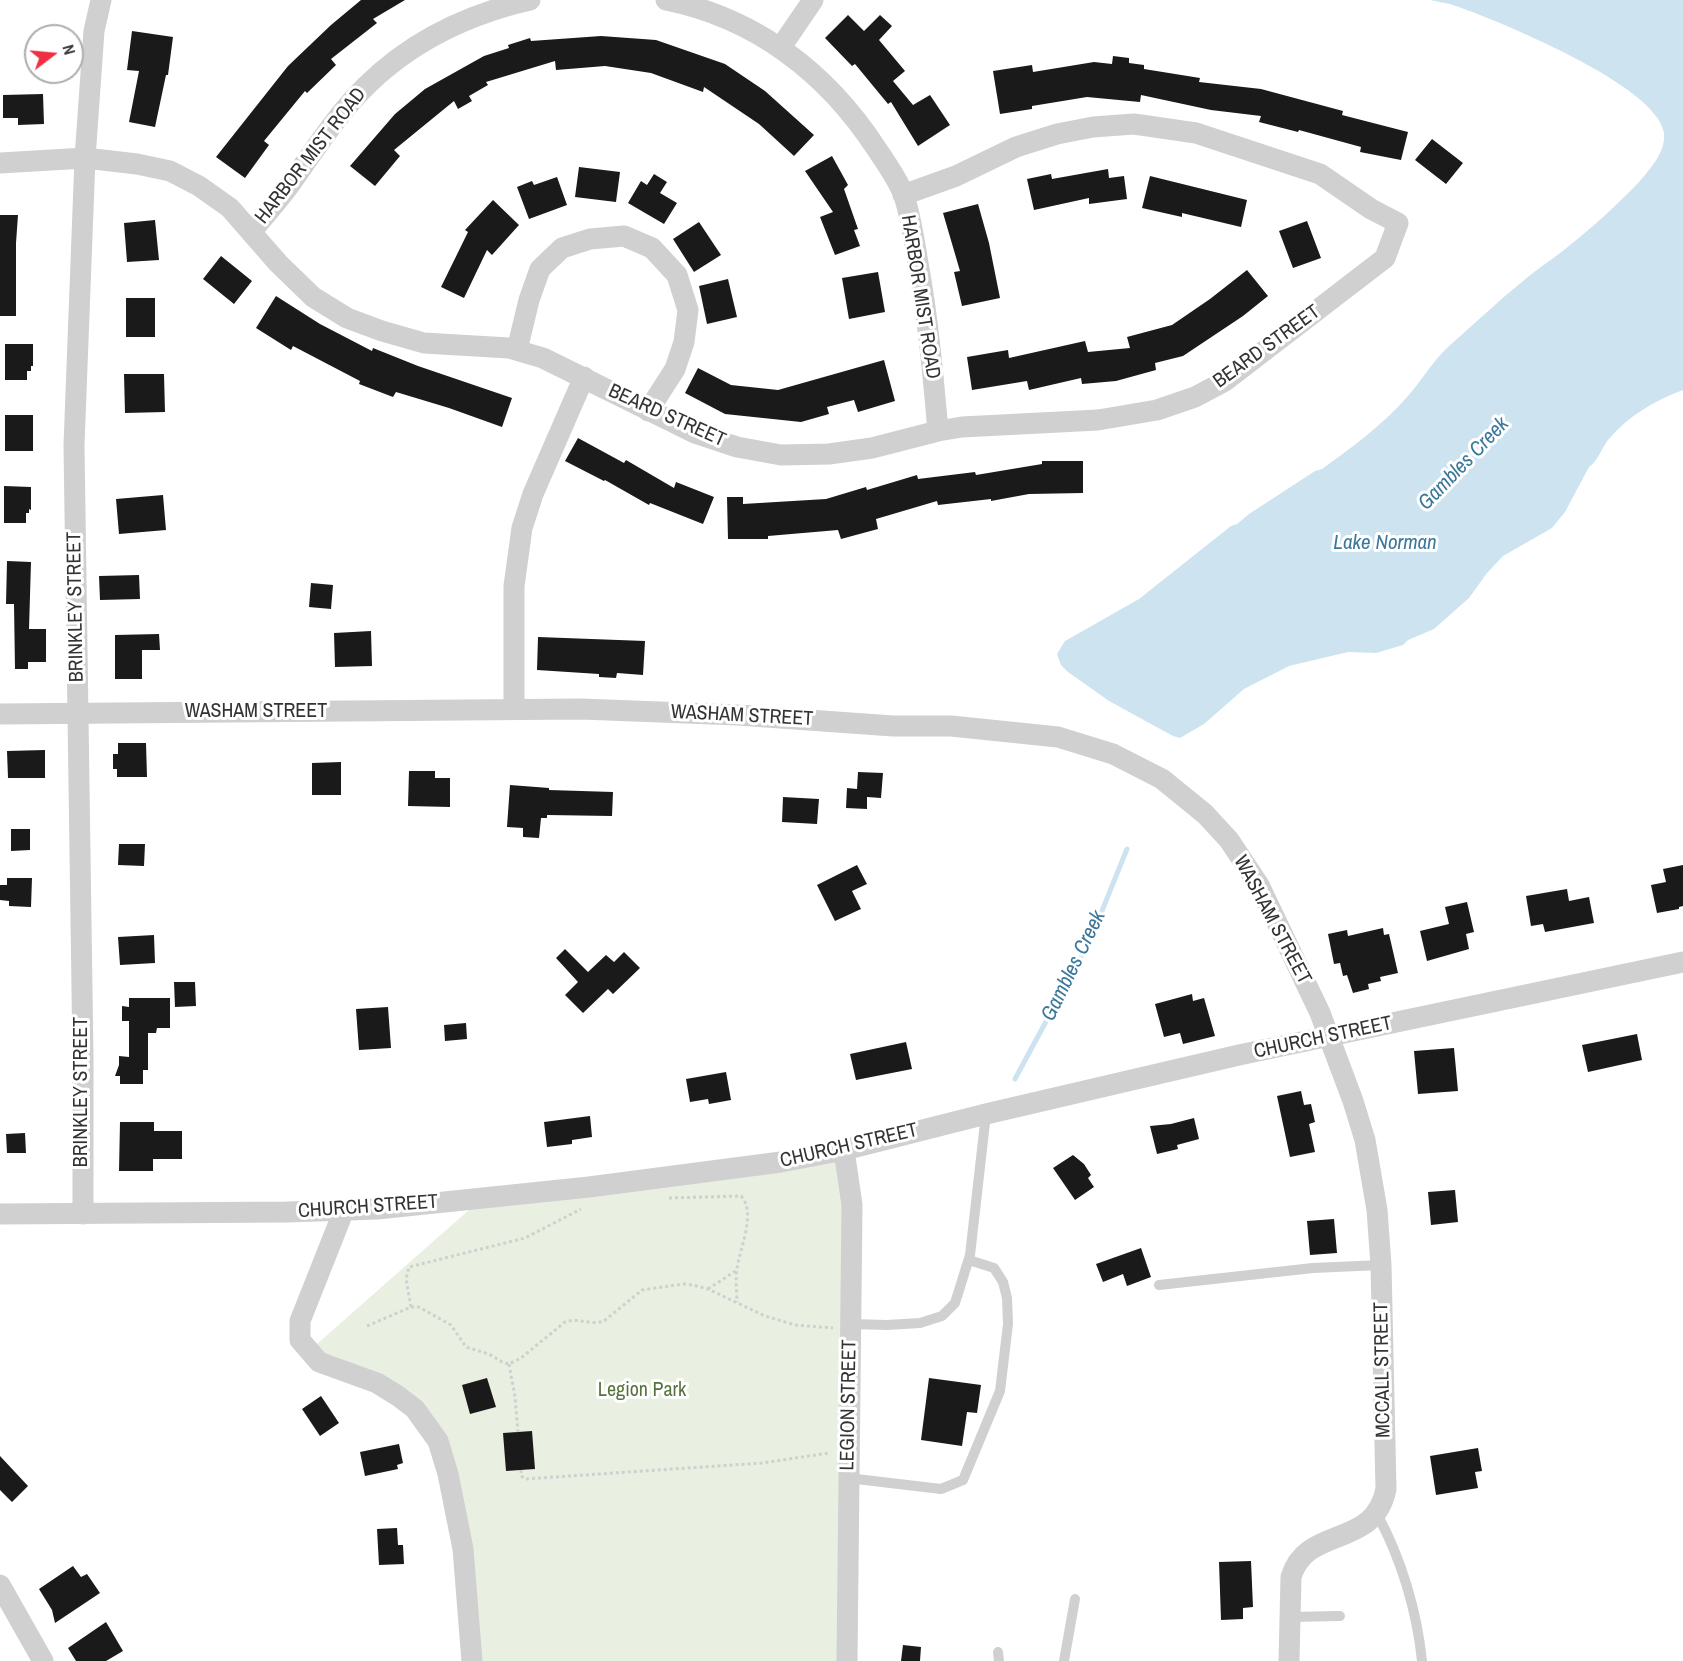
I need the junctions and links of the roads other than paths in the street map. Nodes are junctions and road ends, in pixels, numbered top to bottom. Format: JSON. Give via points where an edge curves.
{"nodes":[{"id":1,"x":101,"y":0,"type":"edge"},
{"id":2,"x":530,"y":0,"type":"edge"},
{"id":3,"x":666,"y":0,"type":"edge"},
{"id":4,"x":813,"y":0,"type":"edge"},
{"id":5,"x":781,"y":47,"type":"junction"},
{"id":6,"x":85,"y":158,"type":"junction"},
{"id":7,"x":0,"y":163,"type":"edge"},
{"id":8,"x":903,"y":195,"type":"junction"},
{"id":9,"x":251,"y":232,"type":"junction"},
{"id":10,"x":517,"y":350,"type":"junction"},
{"id":11,"x":584,"y":377,"type":"junction"},
{"id":12,"x":648,"y":411,"type":"junction"},
{"id":13,"x":938,"y":430,"type":"junction"},
{"id":14,"x":514,"y":710,"type":"junction"},
{"id":15,"x":78,"y":713,"type":"junction"},
{"id":16,"x":0,"y":714,"type":"edge"},
{"id":17,"x":1683,"y":962,"type":"edge"},
{"id":18,"x":1330,"y":1037,"type":"junction"},
{"id":19,"x":986,"y":1114,"type":"junction"},
{"id":20,"x":844,"y":1149,"type":"junction"},
{"id":21,"x":344,"y":1210,"type":"junction"},
{"id":22,"x":0,"y":1214,"type":"edge"},
{"id":23,"x":83,"y":1214,"type":"junction"},
{"id":24,"x":969,"y":1260,"type":"junction"},
{"id":25,"x":1381,"y":1265,"type":"junction"},
{"id":26,"x":1160,"y":1285,"type":"dead end"},
{"id":27,"x":842,"y":1326,"type":"junction"},
{"id":28,"x":848,"y":1478,"type":"junction"},
{"id":29,"x":1377,"y":1514,"type":"junction"},
{"id":30,"x":0,"y":1585,"type":"edge"},
{"id":31,"x":1075,"y":1599,"type":"dead end"},
{"id":32,"x":1340,"y":1616,"type":"dead end"},
{"id":33,"x":1290,"y":1617,"type":"junction"},
{"id":34,"x":44,"y":1661,"type":"edge"},
{"id":35,"x":472,"y":1661,"type":"edge"},
{"id":36,"x":847,"y":1661,"type":"edge"},
{"id":37,"x":1064,"y":1661,"type":"edge"},
{"id":38,"x":1289,"y":1661,"type":"edge"},
{"id":39,"x":1422,"y":1661,"type":"edge"}],
"edges":[{"from":1,"to":6,"type":"street","name":"BRINKLEY STREET","via":[[94,31]]},
{"from":2,"to":9,"type":"street","name":"HARBOR MIST ROAD","via":[[453,25],[428,38],[379,75],[351,101]]},
{"from":3,"to":5,"type":"street","name":"HARBOR MIST ROAD","via":[[719,16]]},
{"from":4,"to":5,"type":"street"},
{"from":5,"to":8,"type":"street","name":"HARBOR MIST ROAD","via":[[833,92],[858,120]]},
{"from":6,"to":7,"type":"street","name":"BEARD STREET"},
{"from":6,"to":9,"type":"street","name":"BEARD STREET","via":[[170,171],[230,208]]},
{"from":6,"to":15,"type":"street","name":"BRINKLEY STREET","via":[[75,445]]},
{"from":8,"to":13,"type":"street","name":"HARBOR MIST ROAD","via":[[928,317]]},
{"from":8,"to":13,"type":"street","name":"BEARD STREET","via":[[956,176],[1026,143],[1093,127],[1134,124],[1196,133],[1320,174],[1398,223],[1385,258],[1225,381],[1195,397],[1157,410],[1098,420]]},
{"from":9,"to":10,"type":"street","name":"BEARD STREET","via":[[313,297],[347,318],[424,343]]},
{"from":10,"to":11,"type":"street","name":"BEARD STREET"},
{"from":10,"to":12,"type":"street","via":[[540,268],[561,248],[590,239],[624,236],[652,248],[677,275],[688,310],[675,369]]},
{"from":11,"to":12,"type":"street","name":"BEARD STREET"},
{"from":11,"to":14,"type":"street","via":[[522,528],[514,586]]},
{"from":12,"to":13,"type":"street","name":"BEARD STREET","via":[[737,447],[781,455],[829,454],[873,447]]},
{"from":14,"to":15,"type":"street","name":"WASHAM STREET"},
{"from":14,"to":18,"type":"street","name":"WASHAM STREET","via":[[581,709],[951,726],[1058,737],[1113,754],[1182,793],[1229,840],[1278,922]]},
{"from":15,"to":16,"type":"street","name":"WASHAM STREET"},
{"from":15,"to":23,"type":"street","name":"BRINKLEY STREET"},
{"from":17,"to":18,"type":"street","name":"CHURCH STREET"},
{"from":18,"to":19,"type":"street","name":"CHURCH STREET"},
{"from":18,"to":25,"type":"street","name":"MCCALL STREET","via":[[1365,1140],[1374,1186]]},
{"from":19,"to":20,"type":"street","name":"CHURCH STREET"},
{"from":19,"to":24,"type":"lane"},
{"from":20,"to":21,"type":"street","name":"CHURCH STREET","via":[[771,1164],[589,1187]]},
{"from":20,"to":27,"type":"street","name":"LEGION STREET","via":[[852,1205]]},
{"from":21,"to":23,"type":"street","name":"CHURCH STREET"},
{"from":21,"to":35,"type":"street","via":[[300,1321],[300,1340],[319,1362],[377,1383],[398,1396],[415,1409],[438,1441],[463,1549]]},
{"from":22,"to":23,"type":"street","name":"CHURCH STREET"},
{"from":24,"to":27,"type":"lane","via":[[956,1303],[942,1316],[920,1323]]},
{"from":24,"to":28,"type":"lane","via":[[994,1268],[1003,1282],[1008,1324],[1000,1391],[963,1480],[941,1488]]},
{"from":25,"to":26,"type":"lane","via":[[1313,1268]]},
{"from":25,"to":29,"type":"street","name":"MCCALL STREET","via":[[1386,1489]]},
{"from":27,"to":28,"type":"street","name":"LEGION STREET"},
{"from":28,"to":36,"type":"street","name":"LEGION STREET"},
{"from":29,"to":33,"type":"street","via":[[1368,1523],[1316,1546],[1300,1558],[1291,1577]]},
{"from":29,"to":39,"type":"lane","via":[[1390,1538],[1418,1628]]},
{"from":30,"to":34,"type":"street"},
{"from":31,"to":37,"type":"lane"},
{"from":32,"to":33,"type":"lane"},
{"from":33,"to":38,"type":"street"}]}
